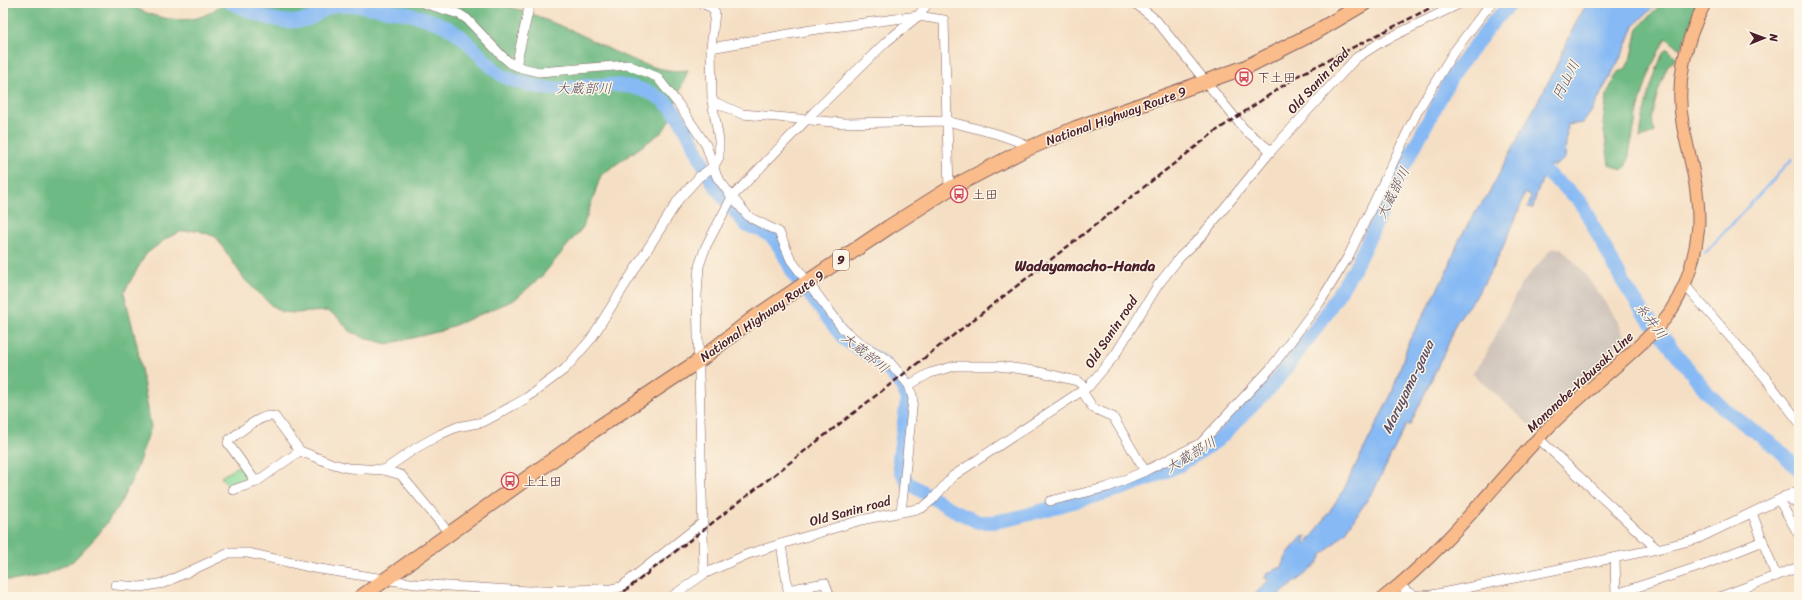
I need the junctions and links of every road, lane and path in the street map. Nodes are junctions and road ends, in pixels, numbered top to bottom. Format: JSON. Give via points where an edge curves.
{"nodes":[{"id":1,"x":423,"y":3,"type":"edge"},
{"id":2,"x":530,"y":3,"type":"edge"},
{"id":3,"x":701,"y":3,"type":"edge"},
{"id":4,"x":928,"y":3,"type":"edge"},
{"id":5,"x":1135,"y":3,"type":"edge"},
{"id":6,"x":1365,"y":3,"type":"edge"},
{"id":7,"x":1461,"y":3,"type":"edge"},
{"id":8,"x":1491,"y":3,"type":"edge"},
{"id":9,"x":1705,"y":3,"type":"edge"},
{"id":10,"x":918,"y":16,"type":"junction"},
{"id":11,"x":711,"y":48,"type":"junction"},
{"id":12,"x":516,"y":66,"type":"junction"},
{"id":13,"x":1207,"y":82,"type":"junction"},
{"id":14,"x":712,"y":101,"type":"junction"},
{"id":15,"x":807,"y":119,"type":"junction"},
{"id":16,"x":946,"y":121,"type":"junction"},
{"id":17,"x":1029,"y":149,"type":"junction"},
{"id":18,"x":1271,"y":151,"type":"junction"},
{"id":19,"x":714,"y":166,"type":"junction"},
{"id":20,"x":949,"y":189,"type":"junction"},
{"id":21,"x":732,"y":197,"type":"junction"},
{"id":22,"x":807,"y":283,"type":"junction"},
{"id":23,"x":1683,"y":286,"type":"junction"},
{"id":24,"x":700,"y":360,"type":"junction"},
{"id":25,"x":909,"y":385,"type":"junction"},
{"id":26,"x":1084,"y":390,"type":"junction"},
{"id":27,"x":1799,"y":422,"type":"edge"},
{"id":28,"x":1539,"y":439,"type":"junction"},
{"id":29,"x":300,"y":451,"type":"junction"},
{"id":30,"x":384,"y":470,"type":"junction"},
{"id":31,"x":1145,"y":472,"type":"junction"},
{"id":32,"x":256,"y":482,"type":"junction"},
{"id":33,"x":233,"y":490,"type":"dead end"},
{"id":34,"x":1799,"y":490,"type":"edge"},
{"id":35,"x":1785,"y":497,"type":"junction"},
{"id":36,"x":1050,"y":500,"type":"dead end"},
{"id":37,"x":1799,"y":505,"type":"edge"},
{"id":38,"x":901,"y":512,"type":"junction"},
{"id":39,"x":1752,"y":513,"type":"junction"},
{"id":40,"x":702,"y":523,"type":"junction"},
{"id":41,"x":449,"y":533,"type":"junction"},
{"id":42,"x":1799,"y":535,"type":"edge"},
{"id":43,"x":1763,"y":540,"type":"junction"},
{"id":44,"x":781,"y":544,"type":"junction"},
{"id":45,"x":1657,"y":549,"type":"junction"},
{"id":46,"x":1615,"y":558,"type":"junction"},
{"id":47,"x":1799,"y":568,"type":"edge"},
{"id":48,"x":704,"y":574,"type":"junction"},
{"id":49,"x":1776,"y":576,"type":"junction"},
{"id":50,"x":386,"y":580,"type":"junction"},
{"id":51,"x":115,"y":585,"type":"dead end"},
{"id":52,"x":1400,"y":585,"type":"junction"},
{"id":53,"x":808,"y":586,"type":"junction"},
{"id":54,"x":1616,"y":595,"type":"edge"},
{"id":55,"x":361,"y":597,"type":"edge"},
{"id":56,"x":671,"y":597,"type":"edge"},
{"id":57,"x":812,"y":597,"type":"edge"},
{"id":58,"x":830,"y":597,"type":"edge"},
{"id":59,"x":1384,"y":597,"type":"edge"},
{"id":60,"x":1720,"y":597,"type":"edge"}],
"edges":[{"from":1,"to":12,"type":"street","via":[[467,19],[501,56]]},
{"from":2,"to":12,"type":"street"},
{"from":3,"to":11,"type":"street","via":[[711,7],[714,12]]},
{"from":4,"to":10,"type":"street"},
{"from":5,"to":13,"type":"street","via":[[1156,20]]},
{"from":6,"to":13,"type":"highway","name":"National Highway Route 9","number":"9","via":[[1276,54]]},
{"from":7,"to":18,"type":"street","name":"Old Sanin road","via":[[1381,42],[1356,58]]},
{"from":8,"to":31,"type":"street","via":[[1453,53],[1417,112],[1349,255],[1320,302],[1271,368],[1206,439]]},
{"from":9,"to":23,"type":"main road","name":"Mononobe-Yabusaki Line","via":[[1688,42],[1681,83],[1682,124],[1697,192],[1698,216],[1695,251]]},
{"from":10,"to":11,"type":"street","via":[[811,30]]},
{"from":10,"to":15,"type":"street","via":[[886,42]]},
{"from":10,"to":16,"type":"street","via":[[944,20]]},
{"from":11,"to":14,"type":"street"},
{"from":12,"to":19,"type":"street","via":[[539,72],[628,65],[643,70],[657,78],[679,105],[706,145]]},
{"from":13,"to":17,"type":"highway","name":"National Highway Route 9","number":"9","via":[[1076,128]]},
{"from":13,"to":18,"type":"street","via":[[1244,129]]},
{"from":14,"to":15,"type":"street","via":[[742,114]]},
{"from":14,"to":19,"type":"street","via":[[719,140],[719,157]]},
{"from":15,"to":16,"type":"street","via":[[844,123]]},
{"from":15,"to":21,"type":"street"},
{"from":16,"to":17,"type":"street","via":[[997,134],[1020,142]]},
{"from":16,"to":20,"type":"street"},
{"from":17,"to":20,"type":"highway","name":"National Highway Route 9","number":"9"},
{"from":18,"to":26,"type":"street","name":"Old Sanin road","via":[[1158,285],[1115,354]]},
{"from":19,"to":21,"type":"street","via":[[717,176]]},
{"from":19,"to":30,"type":"street","via":[[699,177],[679,199],[591,339],[565,369],[525,399],[483,422],[457,427],[441,434]]},
{"from":20,"to":22,"type":"highway","name":"National Highway Route 9","number":"9"},
{"from":21,"to":22,"type":"street","via":[[749,217],[780,232],[791,260]]},
{"from":21,"to":24,"type":"street","via":[[706,246],[699,266],[697,295]]},
{"from":22,"to":24,"type":"highway","name":"National Highway Route 9","number":"9","via":[[751,320]]},
{"from":22,"to":25,"type":"street","via":[[842,329],[862,345],[887,359]]},
{"from":23,"to":27,"type":"street","via":[[1764,376]]},
{"from":23,"to":28,"type":"main road","name":"Mononobe-Yabusaki Line","via":[[1670,311],[1645,340]]},
{"from":24,"to":40,"type":"street"},
{"from":24,"to":41,"type":"highway","name":"National Highway Route 9","number":"9","via":[[593,431]]},
{"from":25,"to":26,"type":"street","via":[[930,373],[955,366],[998,366],[1036,371],[1077,381]]},
{"from":25,"to":38,"type":"street","via":[[913,399]]},
{"from":26,"to":31,"type":"street","via":[[1094,408],[1113,417]]},
{"from":26,"to":38,"type":"street","name":"Old Sanin road","via":[[1048,411],[953,476],[922,508]]},
{"from":28,"to":45,"type":"street"},
{"from":28,"to":52,"type":"main road","name":"Mononobe-Yabusaki Line","via":[[1424,563]]},
{"from":29,"to":30,"type":"street","via":[[348,468]]},
{"from":29,"to":32,"type":"street"},
{"from":29,"to":32,"type":"street","via":[[272,415],[266,415],[240,433],[228,443]]},
{"from":30,"to":41,"type":"street","via":[[401,475]]},
{"from":31,"to":36,"type":"street","via":[[1108,487]]},
{"from":32,"to":33,"type":"street"},
{"from":34,"to":35,"type":"street"},
{"from":35,"to":37,"type":"street"},
{"from":35,"to":39,"type":"street"},
{"from":35,"to":42,"type":"street"},
{"from":38,"to":44,"type":"street","name":"Old Sanin road","via":[[861,520]]},
{"from":39,"to":43,"type":"street"},
{"from":39,"to":45,"type":"street","via":[[1697,539]]},
{"from":40,"to":48,"type":"street"},
{"from":40,"to":50,"type":"street","via":[[621,587],[611,589],[528,591]]},
{"from":41,"to":50,"type":"highway","name":"National Highway Route 9","number":"9"},
{"from":43,"to":49,"type":"street"},
{"from":43,"to":54,"type":"street","via":[[1698,567]]},
{"from":44,"to":48,"type":"street","name":"Old Sanin road","via":[[748,554]]},
{"from":44,"to":53,"type":"street","via":[[788,590]]},
{"from":45,"to":46,"type":"street"},
{"from":46,"to":52,"type":"street","via":[[1418,597],[1408,594]]},
{"from":46,"to":54,"type":"street"},
{"from":47,"to":49,"type":"street"},
{"from":48,"to":56,"type":"street","name":"Old Sanin road"},
{"from":49,"to":60,"type":"street"},
{"from":50,"to":51,"type":"street","via":[[314,568],[248,553],[228,553],[164,583],[140,587]]},
{"from":50,"to":55,"type":"highway","name":"National Highway Route 9","number":"9"},
{"from":52,"to":59,"type":"main road","name":"Mononobe-Yabusaki Line"},
{"from":53,"to":57,"type":"street"},
{"from":53,"to":58,"type":"street","via":[[825,583]]}]}
